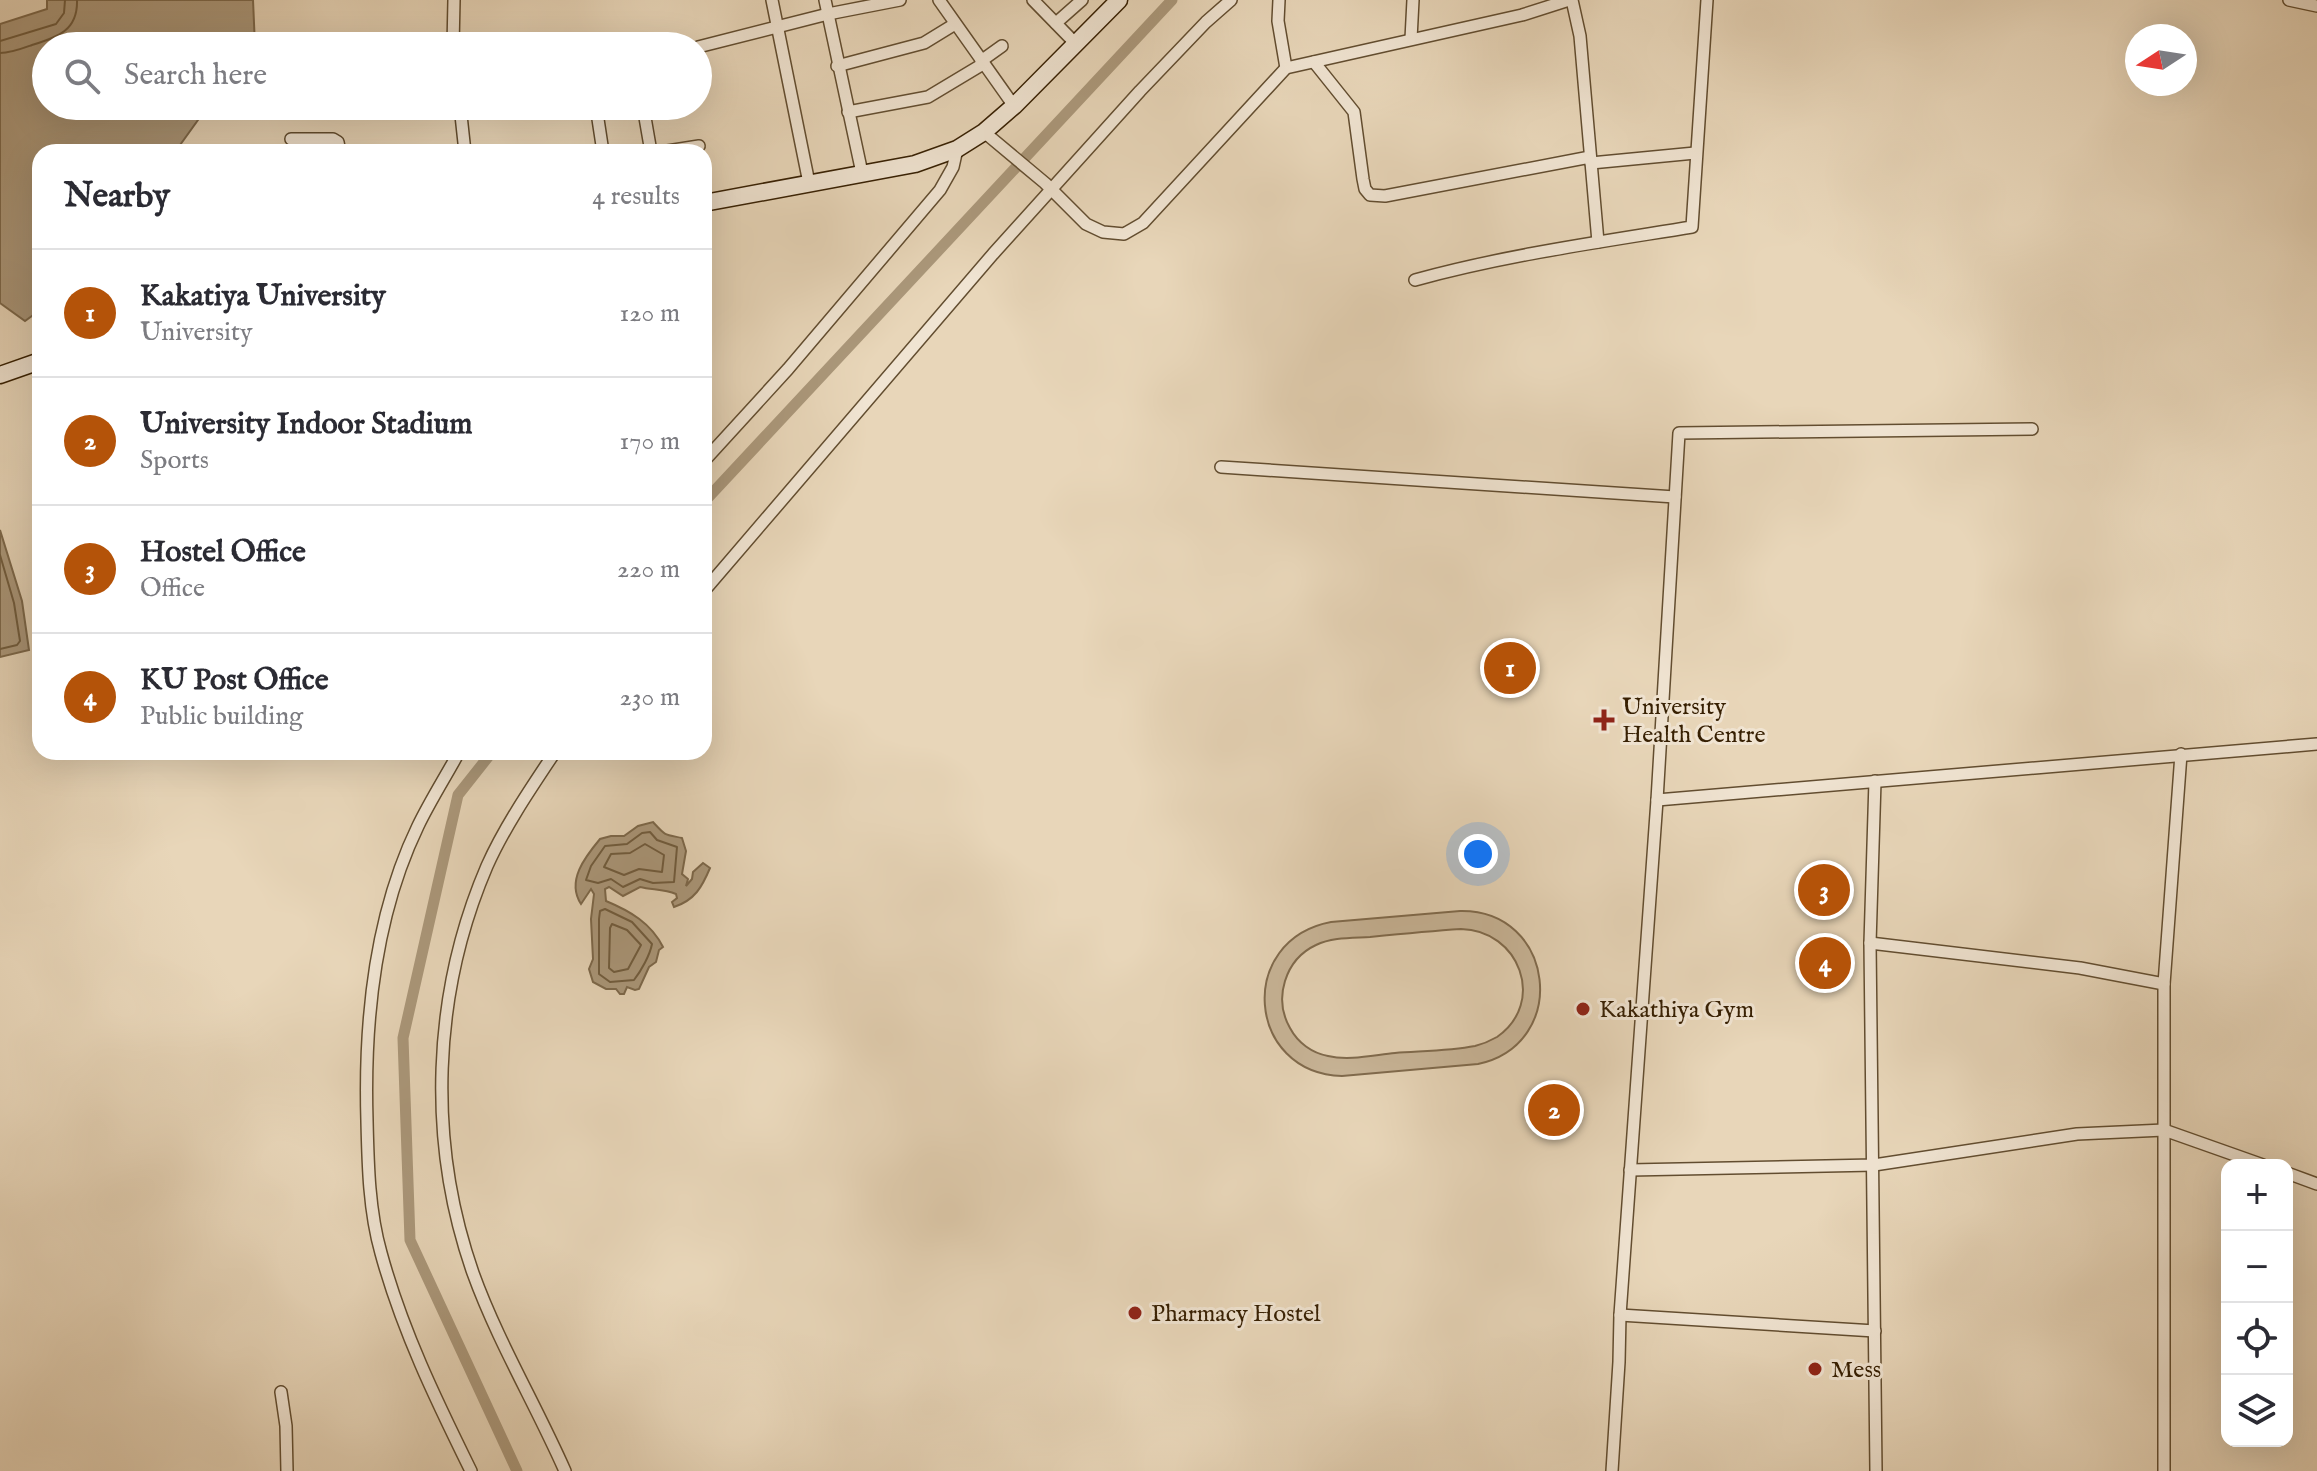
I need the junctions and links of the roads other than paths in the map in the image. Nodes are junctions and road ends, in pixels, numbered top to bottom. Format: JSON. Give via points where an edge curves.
{"nodes":[{"id":1,"x":454,"y":0,"type":"edge"},
{"id":2,"x":772,"y":0,"type":"edge"},
{"id":3,"x":825,"y":0,"type":"edge"},
{"id":4,"x":900,"y":0,"type":"edge"},
{"id":5,"x":939,"y":0,"type":"edge"},
{"id":6,"x":1033,"y":0,"type":"edge"},
{"id":7,"x":1082,"y":0,"type":"edge"},
{"id":8,"x":1119,"y":0,"type":"edge"},
{"id":9,"x":1231,"y":0,"type":"edge"},
{"id":10,"x":1279,"y":0,"type":"edge"},
{"id":11,"x":1413,"y":0,"type":"edge"},
{"id":12,"x":1571,"y":0,"type":"edge"},
{"id":13,"x":1707,"y":0,"type":"edge"},
{"id":14,"x":2289,"y":0,"type":"edge"},
{"id":15,"x":2317,"y":6,"type":"edge"},
{"id":16,"x":828,"y":14,"type":"junction"},
{"id":17,"x":1056,"y":23,"type":"junction"},
{"id":18,"x":955,"y":24,"type":"junction"},
{"id":19,"x":778,"y":26,"type":"junction"},
{"id":20,"x":453,"y":32,"type":"edge"},
{"id":21,"x":1411,"y":39,"type":"junction"},
{"id":22,"x":712,"y":43,"type":"edge"},
{"id":23,"x":1075,"y":43,"type":"junction"},
{"id":24,"x":1002,"y":46,"type":"dead end"},
{"id":25,"x":1314,"y":62,"type":"junction"},
{"id":26,"x":982,"y":63,"type":"junction"},
{"id":27,"x":837,"y":66,"type":"junction"},
{"id":28,"x":1286,"y":68,"type":"junction"},
{"id":29,"x":1014,"y":106,"type":"junction"},
{"id":30,"x":848,"y":112,"type":"junction"},
{"id":31,"x":462,"y":120,"type":"edge"},
{"id":32,"x":598,"y":120,"type":"edge"},
{"id":33,"x":645,"y":120,"type":"edge"},
{"id":34,"x":990,"y":136,"type":"junction"},
{"id":35,"x":291,"y":139,"type":"dead end"},
{"id":36,"x":338,"y":144,"type":"edge"},
{"id":37,"x":464,"y":144,"type":"edge"},
{"id":38,"x":602,"y":144,"type":"edge"},
{"id":39,"x":650,"y":144,"type":"edge"},
{"id":40,"x":957,"y":149,"type":"junction"},
{"id":41,"x":1695,"y":153,"type":"junction"},
{"id":42,"x":1591,"y":160,"type":"junction"},
{"id":43,"x":862,"y":173,"type":"junction"},
{"id":44,"x":809,"y":183,"type":"junction"},
{"id":45,"x":1049,"y":186,"type":"junction"},
{"id":46,"x":712,"y":201,"type":"edge"},
{"id":47,"x":1598,"y":242,"type":"junction"},
{"id":48,"x":1415,"y":280,"type":"dead end"},
{"id":49,"x":32,"y":364,"type":"edge"},
{"id":50,"x":0,"y":375,"type":"edge"},
{"id":51,"x":2032,"y":429,"type":"dead end"},
{"id":52,"x":712,"y":452,"type":"edge"},
{"id":53,"x":1221,"y":467,"type":"dead end"},
{"id":54,"x":1675,"y":497,"type":"junction"},
{"id":55,"x":712,"y":582,"type":"edge"},
{"id":56,"x":2317,"y":744,"type":"edge"},
{"id":57,"x":2181,"y":754,"type":"junction"},
{"id":58,"x":455,"y":760,"type":"edge"},
{"id":59,"x":550,"y":760,"type":"edge"},
{"id":60,"x":1875,"y":781,"type":"junction"},
{"id":61,"x":1657,"y":800,"type":"junction"},
{"id":62,"x":1870,"y":943,"type":"junction"},
{"id":63,"x":2164,"y":984,"type":"junction"},
{"id":64,"x":2164,"y":1130,"type":"junction"},
{"id":65,"x":2246,"y":1159,"type":"edge"},
{"id":66,"x":1874,"y":1165,"type":"junction"},
{"id":67,"x":1630,"y":1170,"type":"junction"},
{"id":68,"x":2293,"y":1175,"type":"edge"},
{"id":69,"x":2317,"y":1184,"type":"edge"},
{"id":70,"x":1620,"y":1315,"type":"junction"},
{"id":71,"x":1875,"y":1331,"type":"junction"},
{"id":72,"x":281,"y":1392,"type":"dead end"},
{"id":73,"x":287,"y":1471,"type":"edge"},
{"id":74,"x":471,"y":1471,"type":"edge"},
{"id":75,"x":565,"y":1471,"type":"edge"},
{"id":76,"x":1612,"y":1471,"type":"edge"},
{"id":77,"x":1876,"y":1471,"type":"edge"},
{"id":78,"x":2164,"y":1471,"type":"edge"}],
"edges":[{"from":1,"to":20,"type":"street"},
{"from":2,"to":19,"type":"street"},
{"from":3,"to":16,"type":"street"},
{"from":4,"to":16,"type":"street"},
{"from":5,"to":18,"type":"street"},
{"from":6,"to":17,"type":"street"},
{"from":7,"to":17,"type":"street"},
{"from":8,"to":23,"type":"street"},
{"from":9,"to":45,"type":"street"},
{"from":10,"to":28,"type":"street"},
{"from":11,"to":21,"type":"street"},
{"from":12,"to":21,"type":"street"},
{"from":12,"to":42,"type":"street","via":[[1580,36]]},
{"from":13,"to":41,"type":"street"},
{"from":14,"to":15,"type":"street"},
{"from":16,"to":19,"type":"street"},
{"from":16,"to":27,"type":"street"},
{"from":17,"to":23,"type":"street"},
{"from":18,"to":26,"type":"street"},
{"from":18,"to":27,"type":"street","via":[[924,43]]},
{"from":19,"to":22,"type":"street"},
{"from":19,"to":44,"type":"street"},
{"from":21,"to":25,"type":"street"},
{"from":23,"to":29,"type":"street"},
{"from":24,"to":26,"type":"street"},
{"from":25,"to":28,"type":"street"},
{"from":25,"to":42,"type":"street","via":[[1354,112],[1370,195]]},
{"from":26,"to":29,"type":"street"},
{"from":26,"to":30,"type":"street","via":[[928,97]]},
{"from":27,"to":30,"type":"street"},
{"from":28,"to":45,"type":"street","via":[[1143,223],[1124,234],[1086,224]]},
{"from":29,"to":34,"type":"street"},
{"from":30,"to":43,"type":"street"},
{"from":31,"to":37,"type":"street"},
{"from":32,"to":38,"type":"street"},
{"from":33,"to":39,"type":"street"},
{"from":34,"to":40,"type":"street"},
{"from":34,"to":45,"type":"street"},
{"from":35,"to":36,"type":"street","via":[[333,139]]},
{"from":40,"to":43,"type":"street","via":[[915,164]]},
{"from":40,"to":52,"type":"street","via":[[940,190]]},
{"from":41,"to":42,"type":"street"},
{"from":41,"to":47,"type":"street","via":[[1692,227]]},
{"from":42,"to":47,"type":"street"},
{"from":43,"to":44,"type":"street"},
{"from":44,"to":46,"type":"street"},
{"from":45,"to":55,"type":"street"},
{"from":47,"to":48,"type":"street"},
{"from":49,"to":50,"type":"street"},
{"from":51,"to":54,"type":"street","via":[[1679,433]]},
{"from":53,"to":54,"type":"street"},
{"from":54,"to":61,"type":"street"},
{"from":56,"to":57,"type":"street"},
{"from":57,"to":60,"type":"street"},
{"from":57,"to":63,"type":"street"},
{"from":58,"to":74,"type":"street","via":[[417,827],[389,903],[365,1059],[369,1189],[380,1252],[419,1365]]},
{"from":59,"to":75,"type":"street","via":[[488,865],[455,959],[441,1047],[449,1183],[473,1273]]},
{"from":60,"to":61,"type":"street"},
{"from":60,"to":62,"type":"street"},
{"from":61,"to":67,"type":"street"},
{"from":62,"to":63,"type":"street","via":[[2080,968]]},
{"from":62,"to":66,"type":"street"},
{"from":63,"to":64,"type":"street"},
{"from":64,"to":65,"type":"street"},
{"from":64,"to":66,"type":"street","via":[[2077,1134]]},
{"from":64,"to":78,"type":"street"},
{"from":66,"to":67,"type":"street"},
{"from":66,"to":71,"type":"street"},
{"from":67,"to":70,"type":"street"},
{"from":68,"to":69,"type":"street"},
{"from":70,"to":71,"type":"street"},
{"from":70,"to":76,"type":"street"},
{"from":71,"to":77,"type":"street"},
{"from":72,"to":73,"type":"street"}]}
